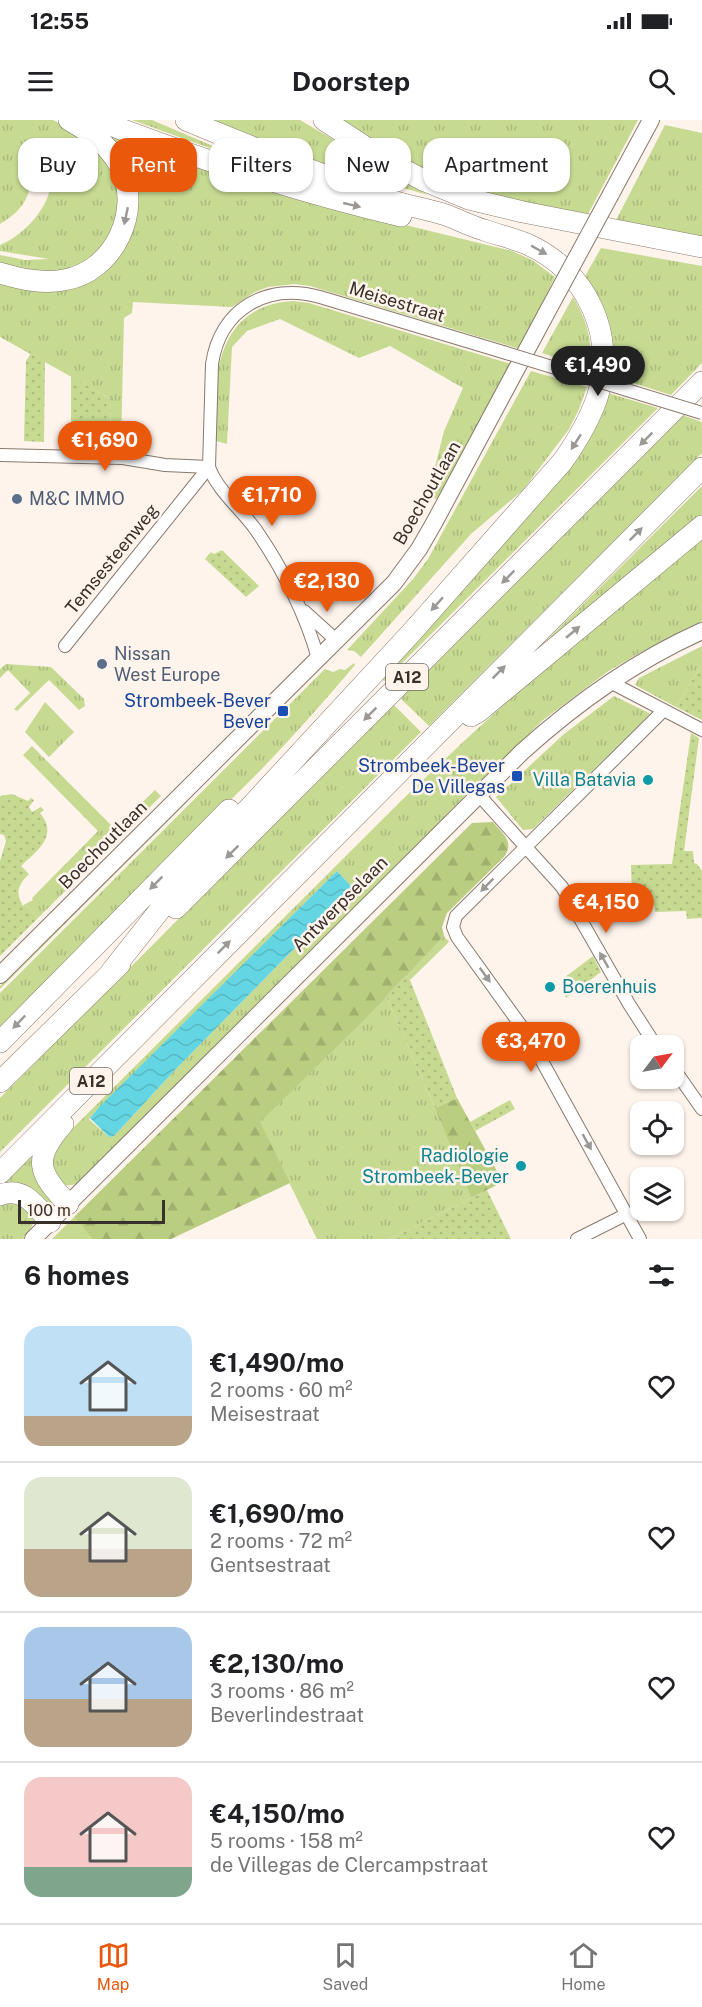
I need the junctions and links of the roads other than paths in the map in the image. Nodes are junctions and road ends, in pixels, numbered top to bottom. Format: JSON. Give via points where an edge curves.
{"nodes":[{"id":1,"x":69,"y":120,"type":"edge"},
{"id":2,"x":97,"y":120,"type":"edge"},
{"id":3,"x":186,"y":120,"type":"edge"},
{"id":4,"x":324,"y":120,"type":"edge"},
{"id":5,"x":651,"y":120,"type":"edge"},
{"id":6,"x":447,"y":216,"type":"junction"},
{"id":7,"x":484,"y":230,"type":"junction"},
{"id":8,"x":702,"y":247,"type":"edge"},
{"id":9,"x":702,"y":254,"type":"edge"},
{"id":10,"x":0,"y":273,"type":"edge"},
{"id":11,"x":702,"y":382,"type":"edge"},
{"id":12,"x":702,"y":413,"type":"edge"},
{"id":13,"x":0,"y":455,"type":"edge"},
{"id":14,"x":209,"y":466,"type":"junction"},
{"id":15,"x":702,"y":468,"type":"edge"},
{"id":16,"x":702,"y":526,"type":"edge"},
{"id":17,"x":300,"y":606,"type":"junction"},
{"id":18,"x":702,"y":631,"type":"edge"},
{"id":19,"x":336,"y":640,"type":"junction"},
{"id":20,"x":65,"y":646,"type":"dead end"},
{"id":21,"x":318,"y":658,"type":"junction"},
{"id":22,"x":610,"y":682,"type":"junction"},
{"id":23,"x":664,"y":710,"type":"junction"},
{"id":24,"x":443,"y":729,"type":"junction"},
{"id":25,"x":702,"y":730,"type":"edge"},
{"id":26,"x":293,"y":760,"type":"junction"},
{"id":27,"x":478,"y":794,"type":"junction"},
{"id":28,"x":526,"y":846,"type":"junction"},
{"id":29,"x":111,"y":972,"type":"junction"},
{"id":30,"x":0,"y":975,"type":"edge"},
{"id":31,"x":183,"y":989,"type":"junction"},
{"id":32,"x":649,"y":1035,"type":"edge"},
{"id":33,"x":0,"y":1042,"type":"edge"},
{"id":34,"x":0,"y":1082,"type":"edge"},
{"id":35,"x":684,"y":1083,"type":"edge"},
{"id":36,"x":702,"y":1109,"type":"edge"},
{"id":37,"x":0,"y":1173,"type":"edge"},
{"id":38,"x":0,"y":1195,"type":"edge"},
{"id":39,"x":68,"y":1204,"type":"junction"},
{"id":40,"x":627,"y":1214,"type":"junction"},
{"id":41,"x":50,"y":1222,"type":"junction"},
{"id":42,"x":33,"y":1239,"type":"edge"},
{"id":43,"x":577,"y":1239,"type":"edge"},
{"id":44,"x":640,"y":1239,"type":"edge"}],
"edges":[{"from":1,"to":10,"type":"highway","one_way":true,"via":[[104,143],[120,166],[128,200],[122,233],[104,258],[76,277],[52,282]]},
{"from":2,"to":7,"type":"highway","one_way":true,"via":[[190,155],[340,202]]},
{"from":3,"to":6,"type":"highway","via":[[388,200]]},
{"from":4,"to":8,"type":"highway","via":[[382,158],[469,199]]},
{"from":5,"to":19,"type":"main road","name":"Boechoutlaan","bridge":true,"via":[[418,549],[394,583]]},
{"from":6,"to":7,"type":"highway"},
{"from":6,"to":9,"type":"highway"},
{"from":7,"to":26,"type":"highway","one_way":true,"via":[[545,253],[570,274],[591,302],[603,338],[598,396],[583,431],[552,475]]},
{"from":11,"to":29,"type":"highway","number":"A12","one_way":true},
{"from":12,"to":14,"type":"street","name":"Meisestraat","bridge":true,"via":[[312,295],[286,293],[248,305],[228,323],[213,352]]},
{"from":13,"to":14,"type":"street","via":[[123,458],[165,465]]},
{"from":14,"to":17,"type":"street","via":[[256,530]]},
{"from":14,"to":20,"type":"street","name":"Temsesteenweg"},
{"from":24,"to":15,"type":"highway","number":"A12","one_way":true},
{"from":24,"to":16,"type":"highway","one_way":true,"via":[[478,712]]},
{"from":17,"to":19,"type":"street"},
{"from":17,"to":21,"type":"street"},
{"from":18,"to":22,"type":"main road","name":"Antwerpselaan"},
{"from":19,"to":21,"type":"main road","name":"Boechoutlaan"},
{"from":21,"to":30,"type":"main road","name":"Boechoutlaan"},
{"from":22,"to":23,"type":"street"},
{"from":22,"to":27,"type":"main road","name":"Antwerpselaan","via":[[552,724]]},
{"from":23,"to":25,"type":"street"},
{"from":23,"to":28,"type":"street"},
{"from":31,"to":24,"type":"highway","number":"A12","one_way":true},
{"from":26,"to":29,"type":"highway","via":[[189,873]]},
{"from":26,"to":33,"type":"highway","one_way":true,"via":[[247,793],[205,833]]},
{"from":27,"to":28,"type":"street"},
{"from":27,"to":39,"type":"main road","name":"Antwerpselaan"},
{"from":32,"to":28,"type":"street","one_way":true,"via":[[562,887]]},
{"from":28,"to":40,"type":"street","one_way":true,"via":[[456,916],[453,927],[527,1034]]},
{"from":29,"to":34,"type":"highway","number":"A12"},
{"from":31,"to":37,"type":"highway","number":"A12"},
{"from":31,"to":39,"type":"highway","via":[[47,1145],[42,1168]]},
{"from":35,"to":36,"type":"street"},
{"from":38,"to":41,"type":"highway","via":[[23,1194]]},
{"from":39,"to":41,"type":"main road","name":"Antwerpselaan"},
{"from":40,"to":43,"type":"street"},
{"from":40,"to":44,"type":"street"},
{"from":41,"to":42,"type":"main road","name":"Antwerpselaan"}]}
